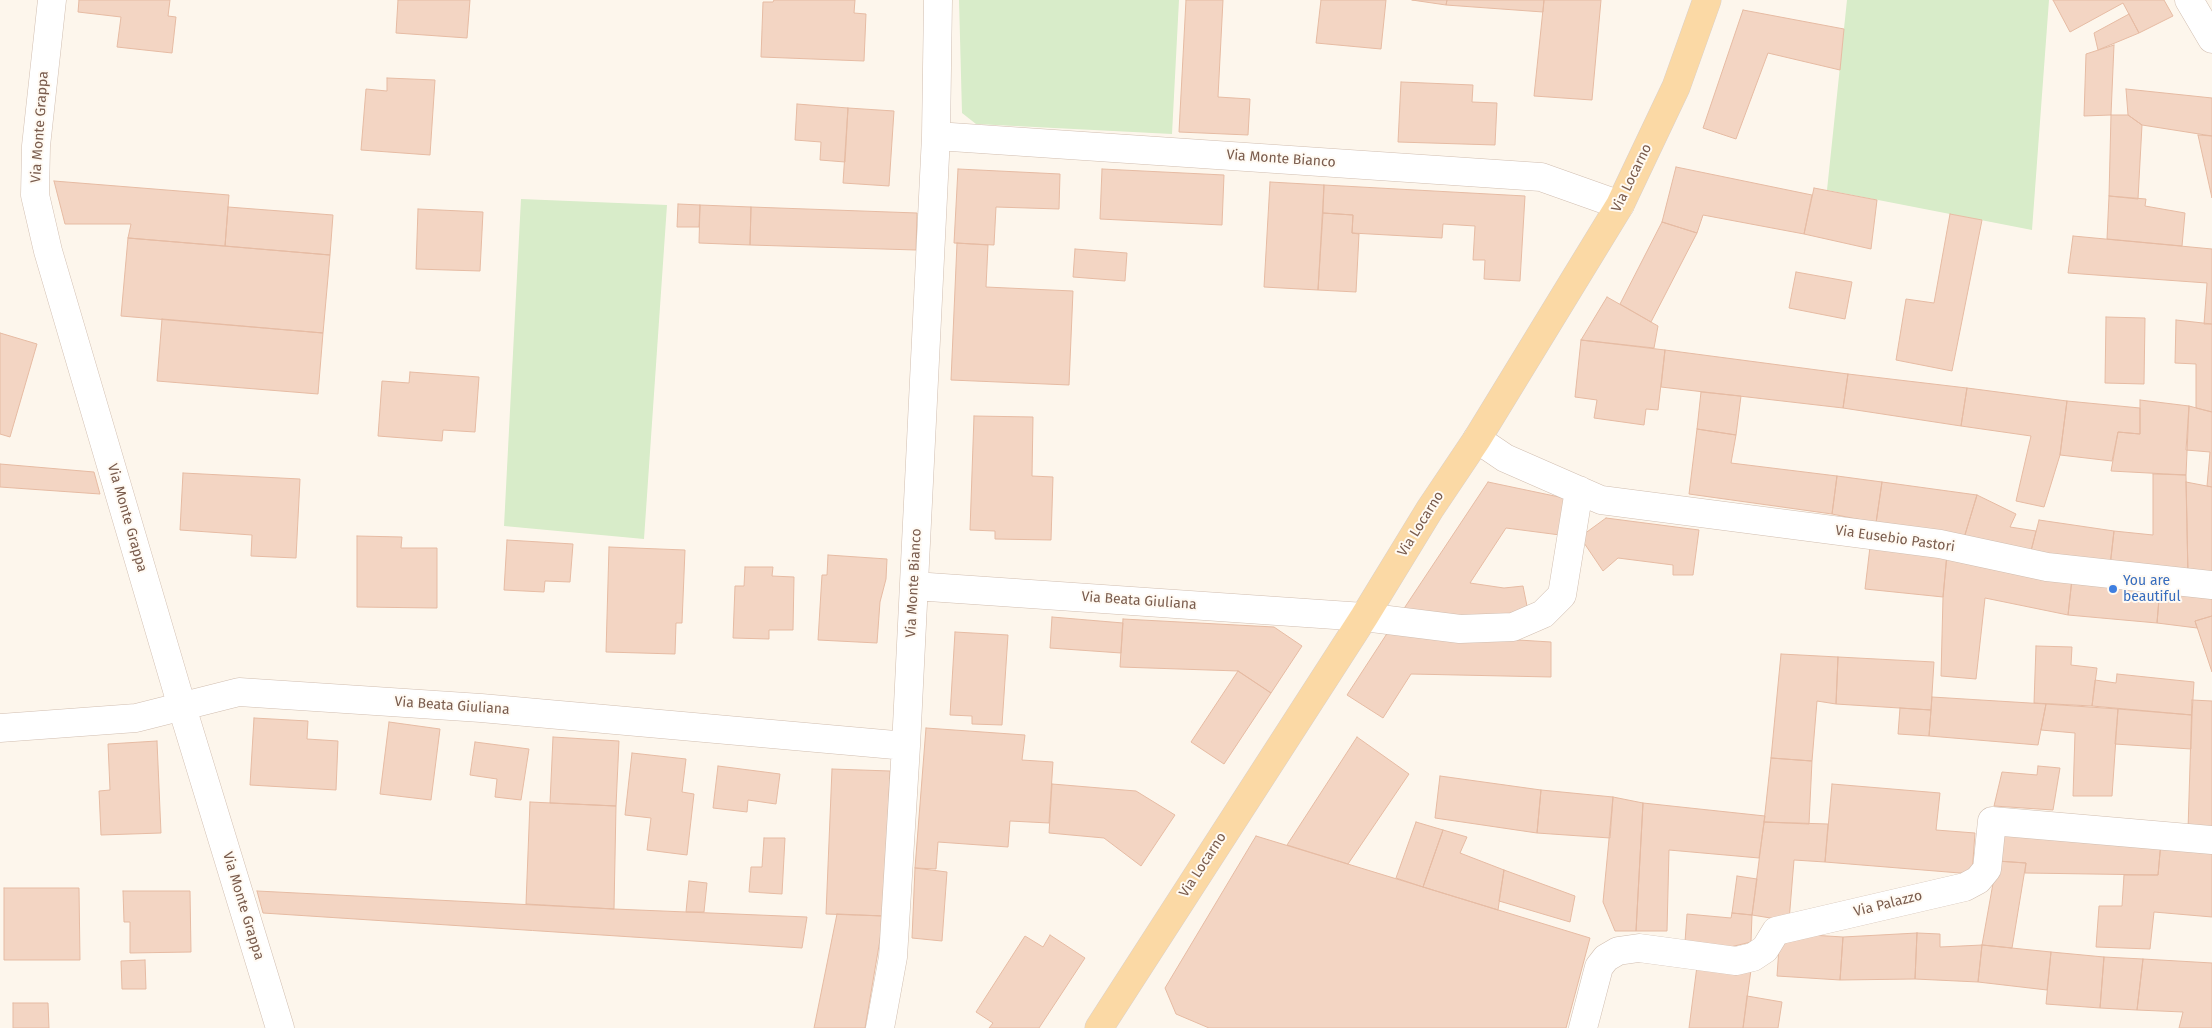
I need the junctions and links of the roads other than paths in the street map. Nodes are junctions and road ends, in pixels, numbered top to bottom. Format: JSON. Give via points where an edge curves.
{"nodes":[{"id":1,"x":52,"y":0,"type":"edge"},
{"id":2,"x":938,"y":0,"type":"edge"},
{"id":3,"x":1707,"y":0,"type":"edge"},
{"id":4,"x":2189,"y":0,"type":"edge"},
{"id":5,"x":2212,"y":40,"type":"edge"},
{"id":6,"x":936,"y":136,"type":"junction"},
{"id":7,"x":1620,"y":205,"type":"junction"},
{"id":8,"x":1477,"y":439,"type":"junction"},
{"id":9,"x":1579,"y":490,"type":"junction"},
{"id":10,"x":2212,"y":585,"type":"edge"},
{"id":11,"x":914,"y":586,"type":"junction"},
{"id":12,"x":1364,"y":617,"type":"junction"},
{"id":13,"x":182,"y":707,"type":"junction"},
{"id":14,"x":0,"y":728,"type":"edge"},
{"id":15,"x":906,"y":746,"type":"junction"},
{"id":16,"x":2212,"y":840,"type":"edge"},
{"id":17,"x":280,"y":1028,"type":"edge"},
{"id":18,"x":880,"y":1028,"type":"edge"},
{"id":19,"x":1099,"y":1028,"type":"edge"},
{"id":20,"x":1583,"y":1028,"type":"edge"}],
"edges":[{"from":1,"to":13,"type":"street","name":"Via Monte Grappa","via":[[36,146],[35,195],[48,251]]},
{"from":2,"to":6,"type":"street","name":"Via Monte Bianco"},
{"from":3,"to":7,"type":"main road","name":"Via Locarno","via":[[1676,87]]},
{"from":4,"to":5,"type":"street"},
{"from":6,"to":7,"type":"street","name":"Via Monte Bianco","via":[[1541,177]]},
{"from":6,"to":11,"type":"street","name":"Via Monte Bianco"},
{"from":7,"to":8,"type":"main road","name":"Via Locarno"},
{"from":8,"to":9,"type":"street","name":"Via Eusebio Pastori","via":[[1505,458]]},
{"from":8,"to":12,"type":"main road","name":"Via Locarno"},
{"from":9,"to":10,"type":"street","name":"Via Eusebio Pastori","via":[[1601,500],[1940,544],[2047,567]]},
{"from":9,"to":12,"type":"street","via":[[1562,595],[1543,614],[1512,627],[1460,629]]},
{"from":11,"to":12,"type":"street","name":"Via Beata Giuliana"},
{"from":11,"to":15,"type":"street","name":"Via Monte Bianco"},
{"from":12,"to":19,"type":"main road","name":"Via Locarno"},
{"from":13,"to":14,"type":"street","name":"Via Beata Giuliana","via":[[136,718]]},
{"from":13,"to":15,"type":"street","name":"Via Beata Giuliana","via":[[239,692],[481,708]]},
{"from":13,"to":17,"type":"street","name":"Via Monte Grappa"},
{"from":15,"to":18,"type":"street","name":"Via Monte Bianco","via":[[893,957]]},
{"from":16,"to":20,"type":"street","name":"Via Palazzo","via":[[1992,821],[1987,869],[1978,880],[1965,887],[1776,931],[1765,948],[1753,957],[1736,961],[1639,948],[1618,951],[1599,967]]}]}
